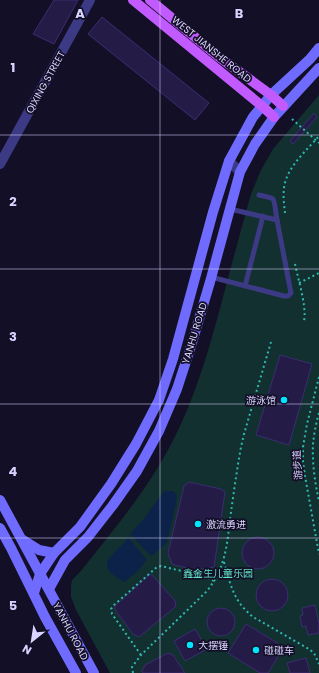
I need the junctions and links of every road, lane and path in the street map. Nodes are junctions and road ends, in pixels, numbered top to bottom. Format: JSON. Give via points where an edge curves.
{"nodes":[{"id":1,"x":90,"y":0,"type":"edge"},
{"id":2,"x":133,"y":0,"type":"edge"},
{"id":3,"x":150,"y":0,"type":"edge"},
{"id":4,"x":319,"y":48,"type":"edge"},
{"id":5,"x":319,"y":68,"type":"edge"},
{"id":6,"x":271,"y":95,"type":"junction"},
{"id":7,"x":262,"y":106,"type":"junction"},
{"id":8,"x":283,"y":106,"type":"junction"},
{"id":9,"x":274,"y":117,"type":"junction"},
{"id":10,"x":292,"y":119,"type":"dead end"},
{"id":11,"x":319,"y":136,"type":"edge"},
{"id":12,"x":316,"y":140,"type":"junction"},
{"id":13,"x":319,"y":143,"type":"edge"},
{"id":14,"x":229,"y":161,"type":"junction"},
{"id":15,"x":0,"y":164,"type":"edge"},
{"id":16,"x":240,"y":172,"type":"junction"},
{"id":17,"x":259,"y":195,"type":"dead end"},
{"id":18,"x":230,"y":209,"type":"junction"},
{"id":19,"x":263,"y":216,"type":"junction"},
{"id":20,"x":285,"y":216,"type":"dead end"},
{"id":21,"x":277,"y":220,"type":"junction"},
{"id":22,"x":294,"y":262,"type":"dead end"},
{"id":23,"x":319,"y":273,"type":"edge"},
{"id":24,"x":211,"y":277,"type":"junction"},
{"id":25,"x":299,"y":283,"type":"junction"},
{"id":26,"x":245,"y":286,"type":"junction"},
{"id":27,"x":290,"y":286,"type":"junction"},
{"id":28,"x":304,"y":321,"type":"dead end"},
{"id":29,"x":271,"y":342,"type":"dead end"},
{"id":30,"x":319,"y":376,"type":"edge"},
{"id":31,"x":319,"y":413,"type":"edge"},
{"id":32,"x":0,"y":500,"type":"edge"},
{"id":33,"x":319,"y":501,"type":"edge"},
{"id":34,"x":0,"y":528,"type":"edge"},
{"id":35,"x":22,"y":539,"type":"junction"},
{"id":36,"x":54,"y":553,"type":"junction"},
{"id":37,"x":319,"y":554,"type":"edge"},
{"id":38,"x":224,"y":561,"type":"junction"},
{"id":39,"x":40,"y":574,"type":"junction"},
{"id":40,"x":214,"y":581,"type":"junction"},
{"id":41,"x":49,"y":589,"type":"junction"},
{"id":42,"x":34,"y":593,"type":"junction"},
{"id":43,"x":141,"y":656,"type":"junction"},
{"id":44,"x":319,"y":664,"type":"edge"},
{"id":45,"x":76,"y":673,"type":"edge"},
{"id":46,"x":94,"y":673,"type":"edge"},
{"id":47,"x":132,"y":673,"type":"edge"}],
"edges":[{"from":1,"to":15,"type":"street","name":"QIXING STREET"},
{"from":2,"to":7,"type":"main road","name":"WEST JIANSHE ROAD"},
{"from":3,"to":6,"type":"main road","name":"WEST JIANSHE ROAD","via":[[219,57]]},
{"from":4,"to":6,"type":"main road","name":"YANHU ROAD"},
{"from":5,"to":8,"type":"main road","name":"YANHU ROAD"},
{"from":6,"to":7,"type":"main road","name":"YANHU ROAD"},
{"from":6,"to":8,"type":"main road","name":"WEST JIANSHE ROAD"},
{"from":7,"to":9,"type":"main road","name":"WEST JIANSHE ROAD"},
{"from":7,"to":14,"type":"main road","name":"YANHU ROAD","via":[[253,117]]},
{"from":8,"to":9,"type":"main road","name":"YANHU ROAD"},
{"from":9,"to":16,"type":"main road","name":"YANHU ROAD"},
{"from":10,"to":12,"type":"path"},
{"from":11,"to":12,"type":"path"},
{"from":12,"to":13,"type":"path"},
{"from":12,"to":20,"type":"path","via":[[296,162],[285,180]]},
{"from":14,"to":16,"type":"street"},
{"from":14,"to":36,"type":"main road","name":"YANHU ROAD","via":[[159,400],[111,484],[80,527]]},
{"from":16,"to":18,"type":"main road","name":"YANHU ROAD"},
{"from":17,"to":21,"type":"lane","via":[[275,201]]},
{"from":18,"to":19,"type":"lane"},
{"from":18,"to":24,"type":"main road","name":"YANHU ROAD"},
{"from":19,"to":21,"type":"lane"},
{"from":19,"to":26,"type":"lane"},
{"from":21,"to":27,"type":"lane"},
{"from":22,"to":25,"type":"path"},
{"from":23,"to":25,"type":"path"},
{"from":24,"to":26,"type":"lane"},
{"from":24,"to":41,"type":"main road","name":"YANHU ROAD","via":[[177,389],[159,432],[137,471],[88,537],[65,560]]},
{"from":25,"to":27,"type":"path"},
{"from":25,"to":28,"type":"path"},
{"from":26,"to":27,"type":"lane","via":[[284,296],[291,293]]},
{"from":29,"to":38,"type":"path","via":[[242,441]]},
{"from":30,"to":37,"type":"path","name":"游步道","via":[[307,424],[303,462]]},
{"from":31,"to":33,"type":"path","via":[[313,446]]},
{"from":32,"to":35,"type":"main road","name":"YANHU ROAD"},
{"from":34,"to":42,"type":"main road","name":"YANHU ROAD"},
{"from":35,"to":36,"type":"main road","name":"YANHU ROAD","via":[[39,550]]},
{"from":35,"to":39,"type":"main road","name":"YANHU ROAD"},
{"from":36,"to":39,"type":"main road","name":"YANHU ROAD"},
{"from":38,"to":40,"type":"path"},
{"from":38,"to":44,"type":"path","via":[[235,595],[248,612],[310,649]]},
{"from":39,"to":41,"type":"main road","name":"YANHU ROAD"},
{"from":39,"to":42,"type":"main road","name":"YANHU ROAD"},
{"from":40,"to":43,"type":"path","via":[[207,592]]},
{"from":40,"to":43,"type":"path","via":[[161,566],[114,605],[111,609],[112,614]]},
{"from":41,"to":46,"type":"main road","name":"YANHU ROAD"},
{"from":42,"to":45,"type":"main road","name":"YANHU ROAD"},
{"from":43,"to":47,"type":"path","via":[[132,667]]}]}
